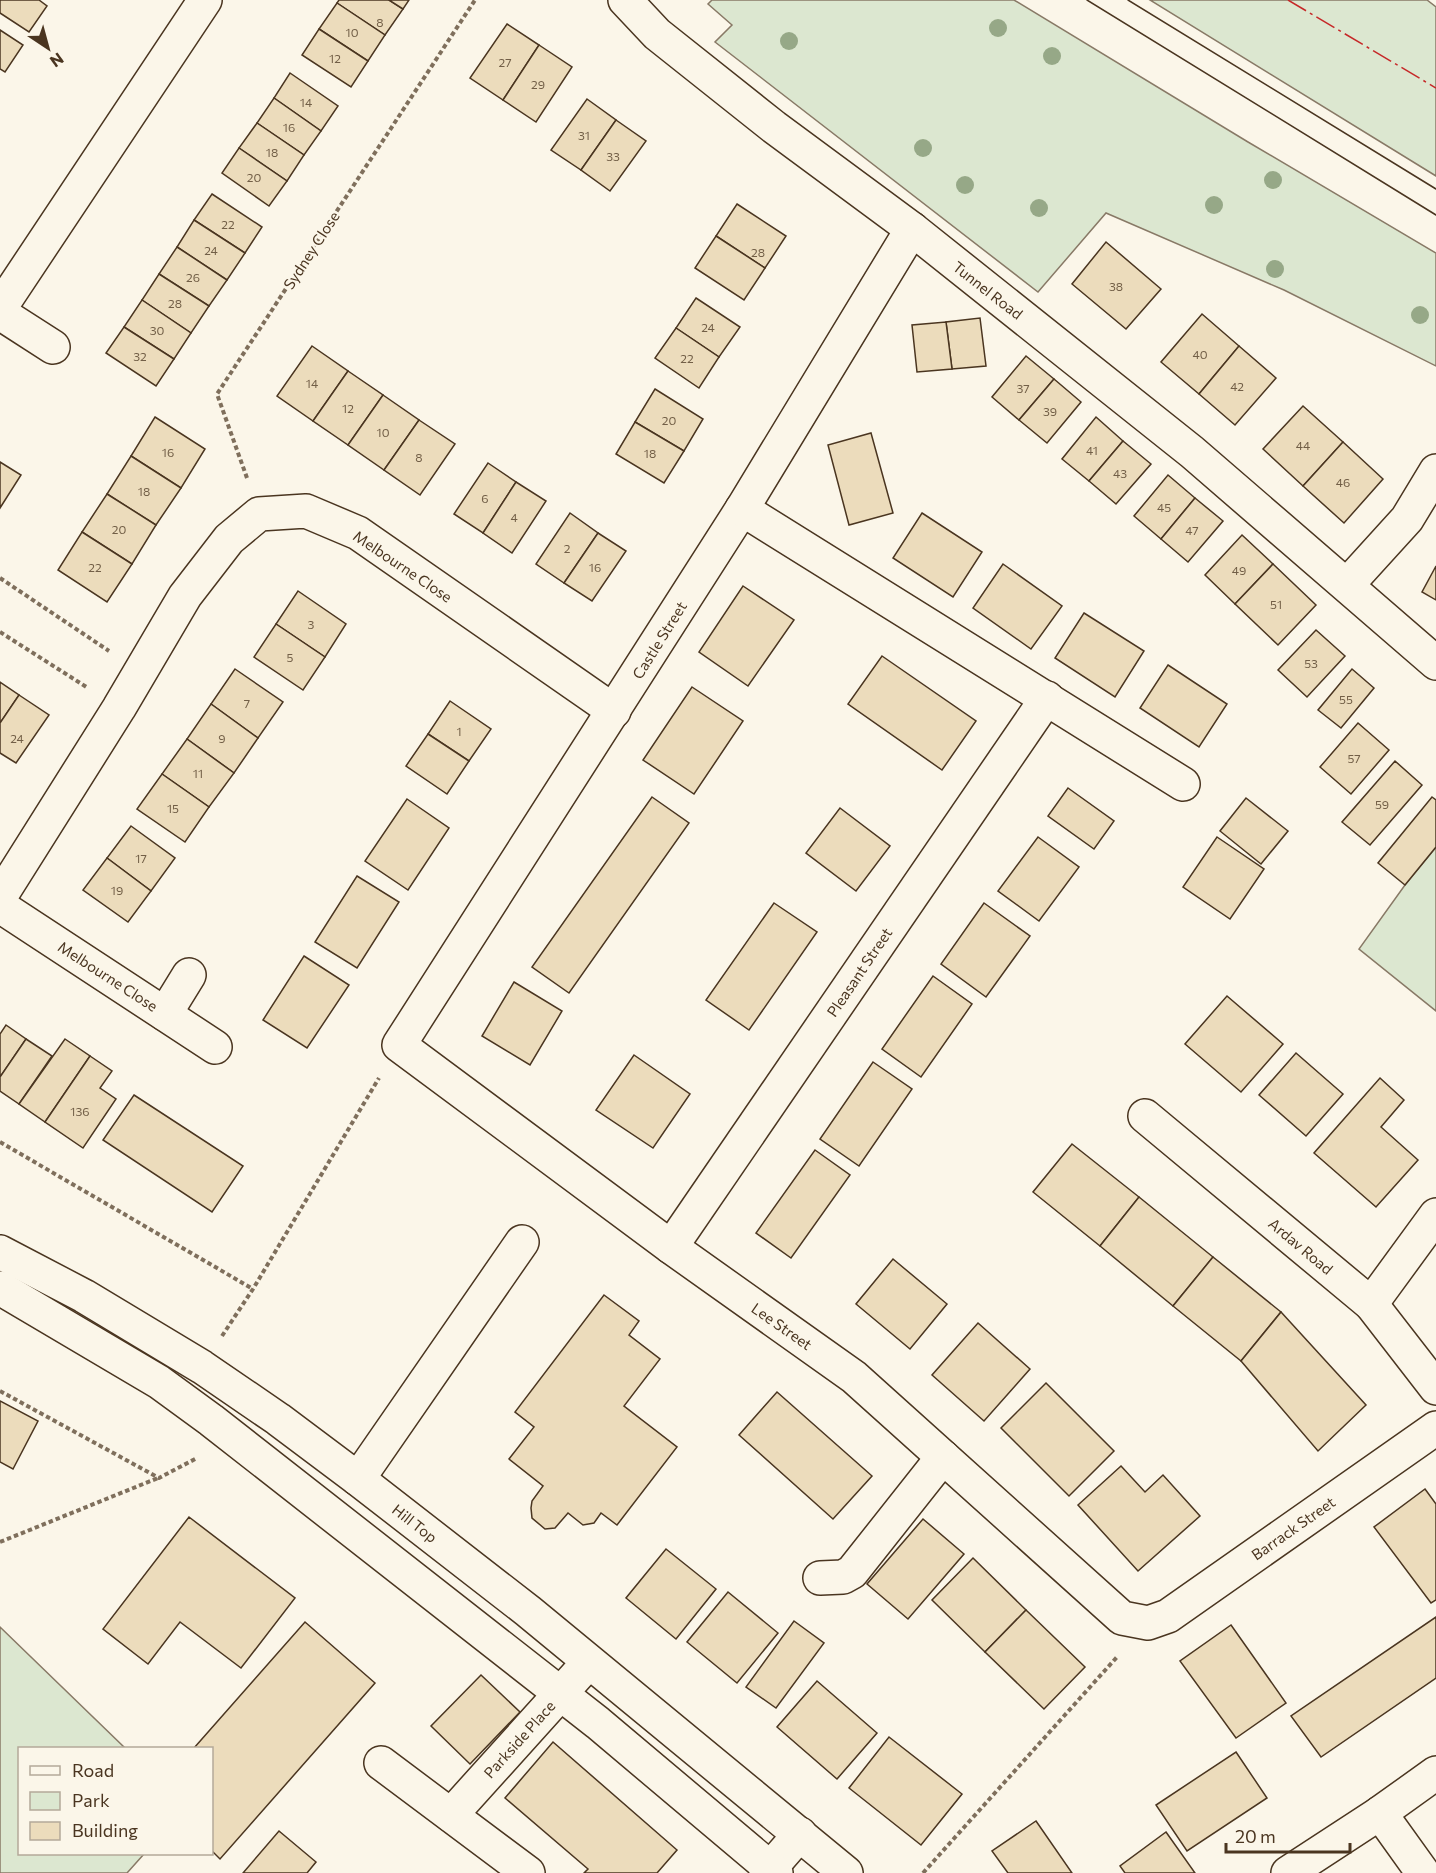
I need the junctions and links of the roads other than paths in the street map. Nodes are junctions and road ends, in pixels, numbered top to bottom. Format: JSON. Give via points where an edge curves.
{"nodes":[{"id":1,"x":204,"y":0,"type":"edge"},
{"id":2,"x":625,"y":0,"type":"edge"},
{"id":3,"x":912,"y":229,"type":"junction"},
{"id":4,"x":0,"y":308,"type":"edge"},
{"id":5,"x":0,"y":314,"type":"edge"},
{"id":6,"x":53,"y":347,"type":"dead end"},
{"id":7,"x":1436,"y":471,"type":"edge"},
{"id":8,"x":742,"y":509,"type":"junction"},
{"id":9,"x":1347,"y":585,"type":"junction"},
{"id":10,"x":1436,"y":663,"type":"edge"},
{"id":11,"x":1047,"y":698,"type":"junction"},
{"id":12,"x":614,"y":711,"type":"junction"},
{"id":13,"x":1183,"y":784,"type":"dead end"},
{"id":14,"x":0,"y":897,"type":"edge"},
{"id":15,"x":0,"y":906,"type":"edge"},
{"id":16,"x":189,"y":975,"type":"dead end"},
{"id":17,"x":165,"y":1014,"type":"junction"},
{"id":18,"x":399,"y":1045,"type":"joint"},
{"id":19,"x":215,"y":1047,"type":"dead end"},
{"id":20,"x":1145,"y":1116,"type":"dead end"},
{"id":21,"x":1436,"y":1215,"type":"edge"},
{"id":22,"x":522,"y":1242,"type":"dead end"},
{"id":23,"x":671,"y":1246,"type":"junction"},
{"id":24,"x":0,"y":1252,"type":"edge"},
{"id":25,"x":0,"y":1288,"type":"edge"},
{"id":26,"x":1371,"y":1304,"type":"junction"},
{"id":27,"x":1436,"y":1388,"type":"edge"},
{"id":28,"x":1436,"y":1428,"type":"edge"},
{"id":29,"x":944,"y":1457,"type":"junction"},
{"id":30,"x":358,"y":1479,"type":"junction"},
{"id":31,"x":820,"y":1578,"type":"dead end"},
{"id":32,"x":1148,"y":1623,"type":"joint"},
{"id":33,"x":588,"y":1663,"type":"junction"},
{"id":34,"x":561,"y":1693,"type":"junction"},
{"id":35,"x":381,"y":1763,"type":"dead end"},
{"id":36,"x":1436,"y":1773,"type":"edge"},
{"id":37,"x":1380,"y":1813,"type":"junction"},
{"id":38,"x":451,"y":1815,"type":"junction"},
{"id":39,"x":800,"y":1834,"type":"junction"},
{"id":40,"x":771,"y":1871,"type":"edge"},
{"id":41,"x":528,"y":1873,"type":"edge"},
{"id":42,"x":846,"y":1873,"type":"edge"},
{"id":43,"x":1288,"y":1873,"type":"edge"},
{"id":44,"x":1423,"y":1873,"type":"edge"}],
"edges":[{"from":1,"to":4,"type":"street"},
{"from":2,"to":3,"type":"street","name":"Tunnel Road","via":[[657,34],[774,128]]},
{"from":3,"to":8,"type":"street","name":"Castle Street"},
{"from":3,"to":9,"type":"street","name":"Tunnel Road","via":[[1192,452]]},
{"from":5,"to":6,"type":"street"},
{"from":7,"to":9,"type":"street","via":[[1407,519]]},
{"from":8,"to":11,"type":"street"},
{"from":8,"to":12,"type":"street","name":"Castle Street"},
{"from":9,"to":10,"type":"street","name":"Tunnel Road"},
{"from":11,"to":13,"type":"street"},
{"from":11,"to":23,"type":"street","name":"Pleasant Street"},
{"from":12,"to":14,"type":"street","name":"Melbourne Close","via":[[358,533],[306,511],[259,514],[229,539],[185,596]]},
{"from":12,"to":18,"type":"street","name":"Castle Street"},
{"from":15,"to":17,"type":"street","name":"Melbourne Close"},
{"from":16,"to":17,"type":"street"},
{"from":17,"to":19,"type":"street","name":"Melbourne Close"},
{"from":18,"to":23,"type":"street","name":"Lee Street"},
{"from":20,"to":26,"type":"street","name":"Ardav Road"},
{"from":21,"to":26,"type":"street"},
{"from":22,"to":30,"type":"street"},
{"from":23,"to":29,"type":"street","name":"Lee Street","via":[[854,1377]]},
{"from":24,"to":30,"type":"street","name":"Hill Top","via":[[84,1296],[202,1367]]},
{"from":25,"to":34,"type":"street","via":[[159,1382]]},
{"from":26,"to":27,"type":"street","name":"Ardav Road"},
{"from":28,"to":32,"type":"street","name":"Barrack Street","via":[[1168,1616]]},
{"from":29,"to":31,"type":"street","via":[[852,1572],[843,1577]]},
{"from":29,"to":32,"type":"street","name":"Lee Street","via":[[1122,1618]]},
{"from":30,"to":33,"type":"street","name":"Hill Top","via":[[528,1611]]},
{"from":33,"to":34,"type":"street","name":"Parkside Place"},
{"from":33,"to":39,"type":"street","name":"Hill Top"},
{"from":34,"to":38,"type":"street","name":"Parkside Place"},
{"from":34,"to":40,"type":"street"},
{"from":35,"to":38,"type":"street"},
{"from":36,"to":37,"type":"street"},
{"from":37,"to":43,"type":"street"},
{"from":37,"to":44,"type":"street"},
{"from":38,"to":41,"type":"street"},
{"from":39,"to":40,"type":"street"},
{"from":39,"to":42,"type":"street","name":"Hill Top"}]}
